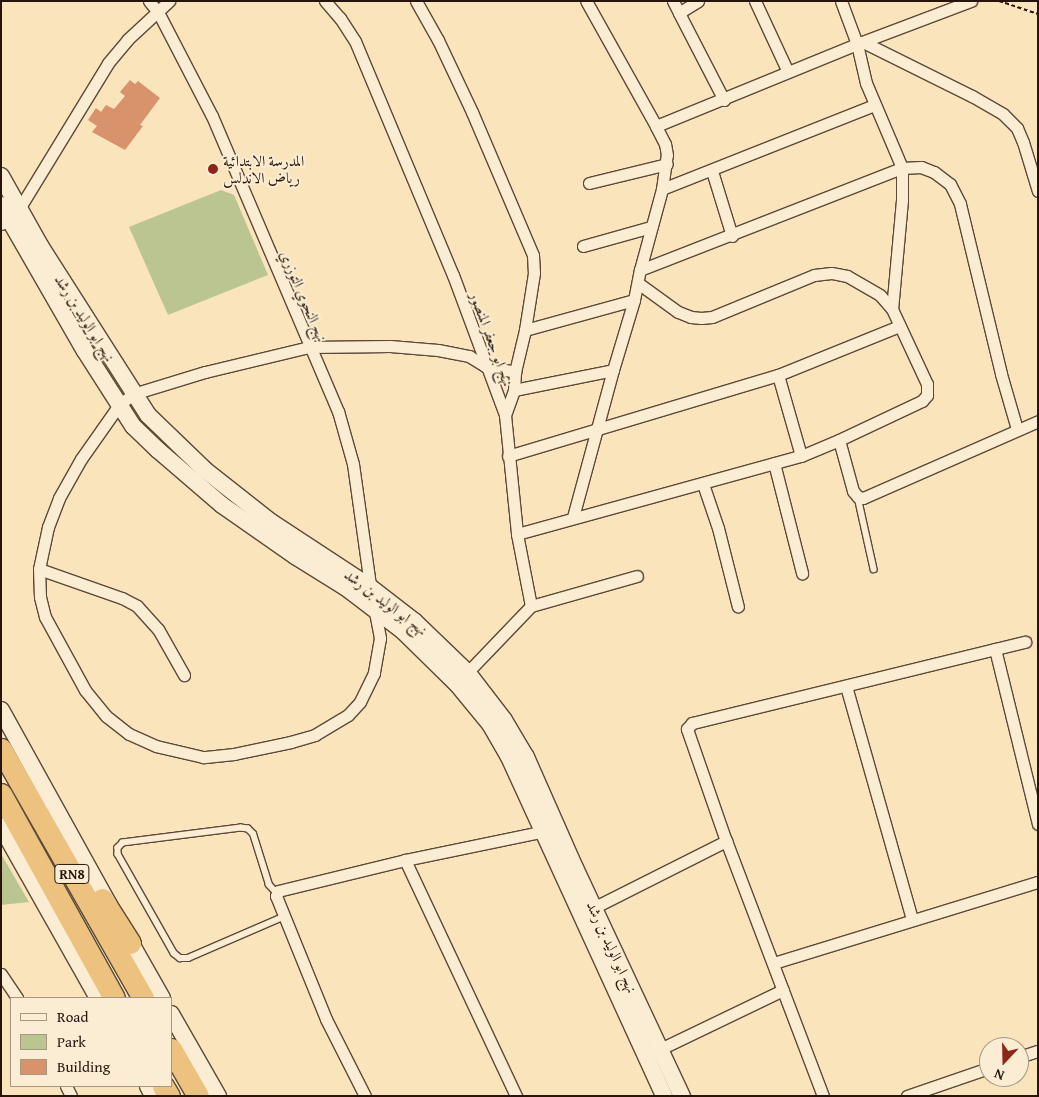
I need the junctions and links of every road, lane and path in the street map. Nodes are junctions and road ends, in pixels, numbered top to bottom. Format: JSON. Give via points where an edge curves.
{"nodes":[{"id":1,"x":149,"y":1,"type":"edge"},
{"id":2,"x":169,"y":1,"type":"edge"},
{"id":3,"x":325,"y":1,"type":"edge"},
{"id":4,"x":416,"y":1,"type":"edge"},
{"id":5,"x":586,"y":1,"type":"edge"},
{"id":6,"x":673,"y":1,"type":"edge"},
{"id":7,"x":698,"y":1,"type":"edge"},
{"id":8,"x":755,"y":1,"type":"edge"},
{"id":9,"x":840,"y":1,"type":"edge"},
{"id":10,"x":972,"y":1,"type":"edge"},
{"id":11,"x":999,"y":1,"type":"edge"},
{"id":12,"x":158,"y":12,"type":"junction"},
{"id":13,"x":679,"y":13,"type":"junction"},
{"id":14,"x":1038,"y":14,"type":"edge"},
{"id":15,"x":860,"y":43,"type":"junction"},
{"id":16,"x":788,"y":72,"type":"junction"},
{"id":17,"x":724,"y":100,"type":"junction"},
{"id":18,"x":874,"y":105,"type":"junction"},
{"id":19,"x":656,"y":126,"type":"junction"},
{"id":20,"x":667,"y":164,"type":"junction"},
{"id":21,"x":902,"y":168,"type":"junction"},
{"id":22,"x":712,"y":171,"type":"junction"},
{"id":23,"x":1,"y":176,"type":"edge"},
{"id":24,"x":589,"y":183,"type":"dead end"},
{"id":25,"x":662,"y":189,"type":"junction"},
{"id":26,"x":1038,"y":190,"type":"edge"},
{"id":27,"x":1,"y":205,"type":"edge"},
{"id":28,"x":10,"y":218,"type":"edge"},
{"id":29,"x":651,"y":227,"type":"junction"},
{"id":30,"x":732,"y":236,"type":"junction"},
{"id":31,"x":583,"y":246,"type":"dead end"},
{"id":32,"x":640,"y":270,"type":"junction"},
{"id":33,"x":638,"y":283,"type":"junction"},
{"id":34,"x":634,"y":300,"type":"junction"},
{"id":35,"x":892,"y":309,"type":"junction"},
{"id":36,"x":899,"y":326,"type":"junction"},
{"id":37,"x":525,"y":330,"type":"junction"},
{"id":38,"x":309,"y":347,"type":"junction"},
{"id":39,"x":485,"y":366,"type":"junction"},
{"id":40,"x":613,"y":370,"type":"junction"},
{"id":41,"x":515,"y":372,"type":"junction"},
{"id":42,"x":778,"y":375,"type":"junction"},
{"id":43,"x":514,"y":390,"type":"junction"},
{"id":44,"x":133,"y":394,"type":"junction"},
{"id":45,"x":119,"y":405,"type":"junction"},
{"id":46,"x":505,"y":415,"type":"junction"},
{"id":47,"x":1038,"y":421,"type":"edge"},
{"id":48,"x":598,"y":430,"type":"junction"},
{"id":49,"x":1017,"y":430,"type":"junction"},
{"id":50,"x":839,"y":440,"type":"junction"},
{"id":51,"x":508,"y":456,"type":"junction"},
{"id":52,"x":801,"y":456,"type":"junction"},
{"id":53,"x":774,"y":463,"type":"junction"},
{"id":54,"x":703,"y":484,"type":"junction"},
{"id":55,"x":858,"y":497,"type":"junction"},
{"id":56,"x":573,"y":517,"type":"junction"},
{"id":57,"x":517,"y":534,"type":"junction"},
{"id":58,"x":39,"y":569,"type":"junction"},
{"id":59,"x":874,"y":569,"type":"dead end"},
{"id":60,"x":802,"y":573,"type":"dead end"},
{"id":61,"x":636,"y":576,"type":"dead end"},
{"id":62,"x":370,"y":587,"type":"junction"},
{"id":63,"x":531,"y":606,"type":"junction"},
{"id":64,"x":374,"y":607,"type":"junction"},
{"id":65,"x":738,"y":607,"type":"dead end"},
{"id":66,"x":1025,"y":642,"type":"dead end"},
{"id":67,"x":995,"y":649,"type":"junction"},
{"id":68,"x":184,"y":675,"type":"dead end"},
{"id":69,"x":462,"y":678,"type":"junction"},
{"id":70,"x":846,"y":686,"type":"junction"},
{"id":71,"x":1,"y":710,"type":"edge"},
{"id":72,"x":1,"y":743,"type":"edge"},
{"id":73,"x":1,"y":749,"type":"edge"},
{"id":74,"x":1,"y":794,"type":"edge"},
{"id":75,"x":1,"y":802,"type":"edge"},
{"id":76,"x":1038,"y":824,"type":"edge"},
{"id":77,"x":1,"y":826,"type":"edge"},
{"id":78,"x":549,"y":830,"type":"junction"},
{"id":79,"x":726,"y":841,"type":"junction"},
{"id":80,"x":405,"y":860,"type":"junction"},
{"id":81,"x":43,"y":869,"type":"junction"},
{"id":82,"x":1038,"y":882,"type":"edge"},
{"id":83,"x":276,"y":894,"type":"junction"},
{"id":84,"x":587,"y":911,"type":"junction"},
{"id":85,"x":285,"y":916,"type":"junction"},
{"id":86,"x":912,"y":920,"type":"junction"},
{"id":87,"x":130,"y":943,"type":"junction"},
{"id":88,"x":774,"y":963,"type":"junction"},
{"id":89,"x":1,"y":974,"type":"edge"},
{"id":90,"x":783,"y":990,"type":"junction"},
{"id":91,"x":16,"y":997,"type":"edge"},
{"id":92,"x":97,"y":997,"type":"edge"},
{"id":93,"x":112,"y":997,"type":"edge"},
{"id":94,"x":142,"y":997,"type":"edge"},
{"id":95,"x":161,"y":997,"type":"edge"},
{"id":96,"x":172,"y":1016,"type":"edge"},
{"id":97,"x":172,"y":1050,"type":"edge"},
{"id":98,"x":660,"y":1050,"type":"junction"},
{"id":99,"x":644,"y":1056,"type":"junction"},
{"id":100,"x":979,"y":1071,"type":"edge"},
{"id":101,"x":198,"y":1096,"type":"edge"},
{"id":102,"x":218,"y":1096,"type":"edge"},
{"id":103,"x":365,"y":1096,"type":"edge"},
{"id":104,"x":516,"y":1096,"type":"edge"},
{"id":105,"x":664,"y":1096,"type":"edge"},
{"id":106,"x":682,"y":1096,"type":"edge"},
{"id":107,"x":823,"y":1096,"type":"edge"},
{"id":108,"x":907,"y":1096,"type":"edge"}],
"edges":[{"from":1,"to":12,"type":"street","name":"نهج النحوي التوزري"},
{"from":2,"to":12,"type":"street"},
{"from":3,"to":39,"type":"street","name":"نهج ابو جعفر المنصور","via":[[340,18],[359,50],[453,275]]},
{"from":4,"to":37,"type":"street","via":[[472,112],[533,255],[534,273]]},
{"from":5,"to":19,"type":"street"},
{"from":6,"to":13,"type":"street"},
{"from":7,"to":13,"type":"street"},
{"from":8,"to":16,"type":"street"},
{"from":9,"to":15,"type":"street"},
{"from":10,"to":15,"type":"street"},
{"from":11,"to":14,"type":"path"},
{"from":12,"to":28,"type":"street","via":[[128,39],[108,63]]},
{"from":12,"to":38,"type":"street","name":"نهج النحوي التوزري","via":[[212,116]]},
{"from":13,"to":17,"type":"street"},
{"from":15,"to":16,"type":"street"},
{"from":15,"to":18,"type":"street","via":[[866,83]]},
{"from":15,"to":26,"type":"street","via":[[1003,114],[1020,135]]},
{"from":16,"to":17,"type":"street"},
{"from":17,"to":19,"type":"street"},
{"from":18,"to":21,"type":"street"},
{"from":18,"to":22,"type":"street"},
{"from":19,"to":20,"type":"street","via":[[665,144]]},
{"from":20,"to":24,"type":"street"},
{"from":20,"to":25,"type":"street"},
{"from":21,"to":30,"type":"street"},
{"from":21,"to":35,"type":"street"},
{"from":21,"to":49,"type":"street","via":[[922,167],[940,175],[950,184],[960,204]]},
{"from":22,"to":25,"type":"street"},
{"from":22,"to":30,"type":"street"},
{"from":23,"to":28,"type":"street","name":"نهج ابو الوليد بن رشد"},
{"from":25,"to":29,"type":"street"},
{"from":27,"to":28,"type":"street","name":"نهج ابو الوليد بن رشد"},
{"from":28,"to":44,"type":"street","name":"نهج ابو الوليد بن رشد"},
{"from":28,"to":45,"type":"street","name":"نهج ابو الوليد بن رشد"},
{"from":29,"to":31,"type":"street"},
{"from":29,"to":32,"type":"street"},
{"from":30,"to":32,"type":"street"},
{"from":32,"to":33,"type":"street"},
{"from":33,"to":34,"type":"street"},
{"from":33,"to":35,"type":"street","via":[[678,312],[701,318],[712,317],[814,275],[831,273],[861,283],[880,295]]},
{"from":34,"to":37,"type":"street"},
{"from":34,"to":40,"type":"street"},
{"from":35,"to":36,"type":"street"},
{"from":36,"to":42,"type":"street"},
{"from":36,"to":50,"type":"street","via":[[927,384],[927,395],[922,401]]},
{"from":37,"to":41,"type":"street"},
{"from":38,"to":39,"type":"street","via":[[390,346],[438,350],[469,356]]},
{"from":38,"to":44,"type":"street","via":[[205,372]]},
{"from":38,"to":62,"type":"street","name":"نهج النحوي التوزري","via":[[338,411],[348,445]]},
{"from":39,"to":41,"type":"street"},
{"from":39,"to":46,"type":"street","name":"نهج ابو جعفر المنصور"},
{"from":40,"to":43,"type":"street"},
{"from":40,"to":48,"type":"street"},
{"from":41,"to":43,"type":"street"},
{"from":42,"to":48,"type":"street"},
{"from":42,"to":52,"type":"street"},
{"from":43,"to":46,"type":"street"},
{"from":44,"to":45,"type":"street","name":"نهج النحوي التوزري"},
{"from":44,"to":62,"type":"street","name":"نهج ابو الوليد بن رشد","via":[[167,435],[234,494],[285,532]]},
{"from":45,"to":58,"type":"street","name":"نهج النحوي التوزري","via":[[81,459],[59,498],[48,527]]},
{"from":45,"to":64,"type":"street","name":"نهج ابو الوليد بن رشد","via":[[158,450],[222,506]]},
{"from":46,"to":51,"type":"street","name":"نهج ابو جعفر المنصور"},
{"from":47,"to":49,"type":"street"},
{"from":48,"to":51,"type":"street"},
{"from":48,"to":56,"type":"street"},
{"from":49,"to":55,"type":"street","via":[[871,496]]},
{"from":50,"to":52,"type":"street"},
{"from":50,"to":55,"type":"street","via":[[853,491]]},
{"from":51,"to":57,"type":"street","name":"نهج ابو جعفر المنصور"},
{"from":52,"to":53,"type":"street"},
{"from":53,"to":54,"type":"street"},
{"from":53,"to":60,"type":"street"},
{"from":54,"to":56,"type":"street"},
{"from":54,"to":65,"type":"street"},
{"from":55,"to":59,"type":"lane"},
{"from":56,"to":57,"type":"street"},
{"from":57,"to":63,"type":"street","name":"نهج ابو جعفر المنصور"},
{"from":58,"to":64,"type":"street","name":"نهج النحوي التوزري","via":[[45,617],[85,690],[106,716],[129,734],[156,746],[203,757],[291,742],[315,735],[348,716],[360,702],[374,673],[380,638]]},
{"from":58,"to":68,"type":"street","via":[[138,606],[158,629]]},
{"from":61,"to":63,"type":"street"},
{"from":62,"to":64,"type":"street","name":"نهج النحوي التوزري"},
{"from":62,"to":69,"type":"street","name":"نهج ابو الوليد بن رشد","via":[[414,620]]},
{"from":63,"to":69,"type":"street"},
{"from":64,"to":69,"type":"street","name":"نهج ابو الوليد بن رشد"},
{"from":66,"to":67,"type":"street"},
{"from":67,"to":70,"type":"street"},
{"from":67,"to":76,"type":"street"},
{"from":69,"to":78,"type":"street","name":"نهج ابو الوليد بن رشد"},
{"from":70,"to":79,"type":"street","via":[[688,726],[686,732]]},
{"from":70,"to":86,"type":"street"},
{"from":71,"to":87,"type":"street"},
{"from":72,"to":87,"type":"highway","number":"RN8"},
{"from":73,"to":94,"type":"highway","number":"RN8"},
{"from":74,"to":81,"type":"highway","number":"RN8"},
{"from":75,"to":81,"type":"highway","number":"RN8"},
{"from":77,"to":92,"type":"street"},
{"from":78,"to":80,"type":"street"},
{"from":78,"to":84,"type":"street","name":"نهج ابو الوليد بن رشد"},
{"from":79,"to":84,"type":"street"},
{"from":79,"to":88,"type":"street"},
{"from":80,"to":83,"type":"street","via":[[282,888]]},
{"from":80,"to":104,"type":"street"},
{"from":81,"to":93,"type":"highway","number":"RN8"},
{"from":82,"to":86,"type":"street"},
{"from":83,"to":85,"type":"street"},
{"from":83,"to":85,"type":"lane","via":[[269,884],[253,834],[248,829],[123,843],[118,848],[118,854],[174,954],[180,958],[188,958]]},
{"from":84,"to":98,"type":"street","name":"نهج ابو الوليد بن رشد"},
{"from":84,"to":99,"type":"street","name":"نهج ابو الوليد بن رشد"},
{"from":85,"to":103,"type":"street","via":[[326,1019]]},
{"from":86,"to":88,"type":"street"},
{"from":87,"to":95,"type":"street"},
{"from":88,"to":90,"type":"street"},
{"from":89,"to":91,"type":"street"},
{"from":90,"to":98,"type":"street"},
{"from":90,"to":107,"type":"street"},
{"from":96,"to":102,"type":"street"},
{"from":97,"to":101,"type":"highway"},
{"from":98,"to":99,"type":"street"},
{"from":98,"to":106,"type":"street","name":"نهج ابو الوليد بن رشد"},
{"from":99,"to":105,"type":"street","name":"نهج ابو الوليد بن رشد"},
{"from":100,"to":108,"type":"street"}]}
